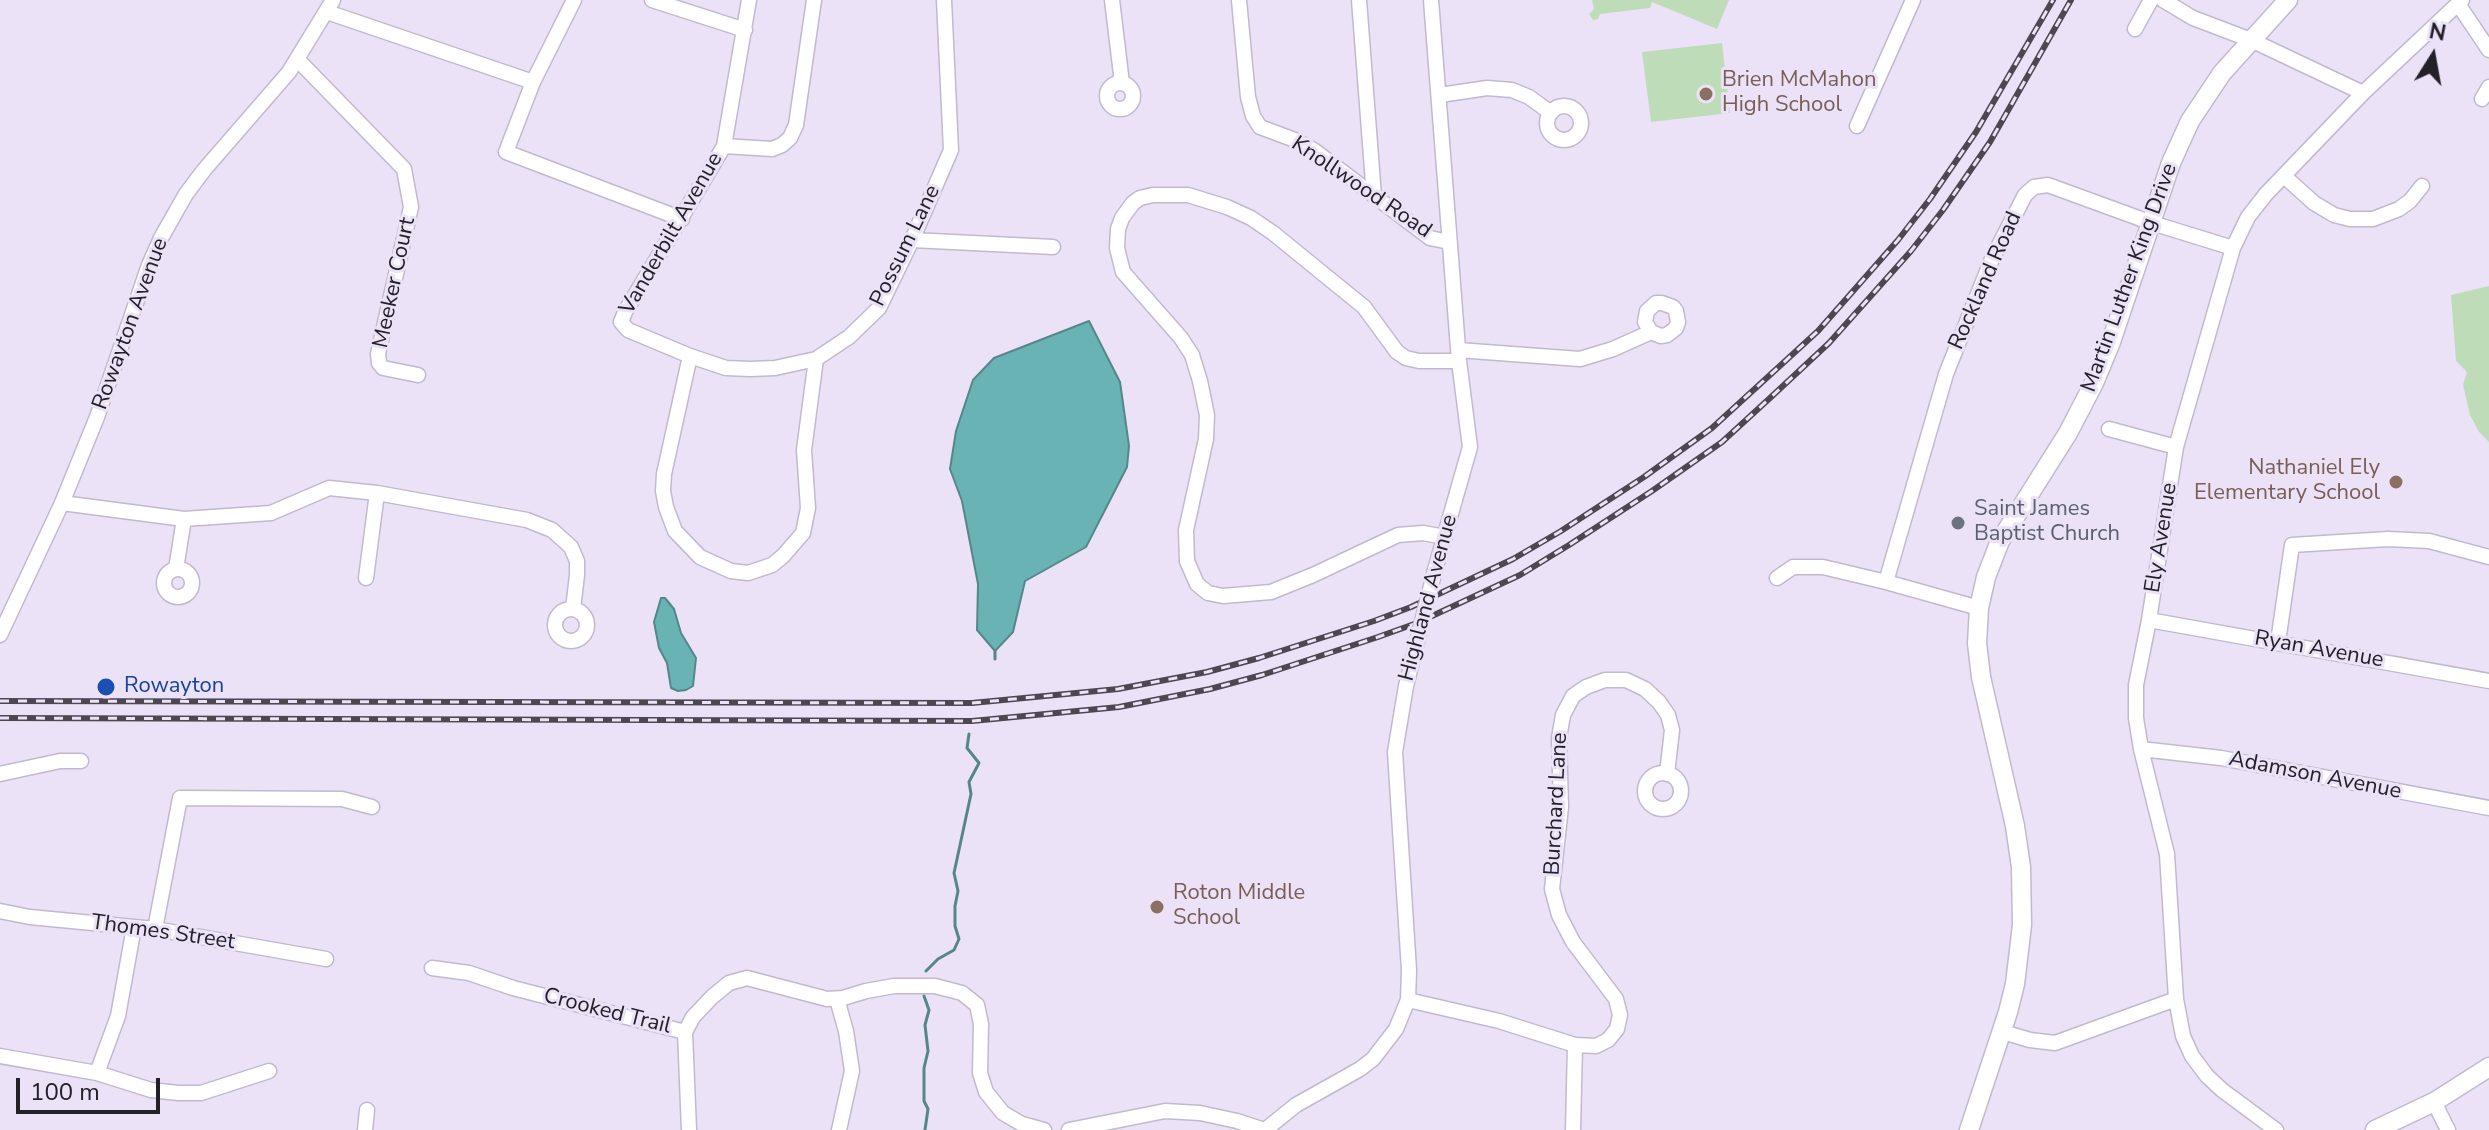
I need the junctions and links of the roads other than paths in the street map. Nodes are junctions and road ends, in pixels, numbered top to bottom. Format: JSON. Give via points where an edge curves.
{"nodes":[{"id":1,"x":574,"y":0,"type":"edge"},
{"id":2,"x":652,"y":0,"type":"edge"},
{"id":3,"x":749,"y":0,"type":"edge"},
{"id":4,"x":814,"y":0,"type":"edge"},
{"id":5,"x":944,"y":0,"type":"edge"},
{"id":6,"x":1112,"y":0,"type":"edge"},
{"id":7,"x":1239,"y":0,"type":"edge"},
{"id":8,"x":1359,"y":0,"type":"edge"},
{"id":9,"x":1431,"y":0,"type":"edge"},
{"id":10,"x":1913,"y":0,"type":"edge"},
{"id":11,"x":2151,"y":0,"type":"edge"},
{"id":12,"x":2163,"y":0,"type":"edge"},
{"id":13,"x":2288,"y":0,"type":"edge"},
{"id":14,"x":2460,"y":2,"type":"edge"},
{"id":15,"x":330,"y":6,"type":"edge"},
{"id":16,"x":2135,"y":29,"type":"dead end"},
{"id":17,"x":745,"y":30,"type":"junction"},
{"id":18,"x":2251,"y":40,"type":"junction"},
{"id":19,"x":2489,"y":50,"type":"edge"},
{"id":20,"x":297,"y":59,"type":"junction"},
{"id":21,"x":533,"y":82,"type":"junction"},
{"id":22,"x":1122,"y":83,"type":"dead end"},
{"id":23,"x":2363,"y":93,"type":"junction"},
{"id":24,"x":1440,"y":95,"type":"junction"},
{"id":25,"x":1551,"y":113,"type":"dead end"},
{"id":26,"x":1857,"y":126,"type":"dead end"},
{"id":27,"x":724,"y":146,"type":"junction"},
{"id":28,"x":2284,"y":176,"type":"junction"},
{"id":29,"x":2422,"y":186,"type":"dead end"},
{"id":30,"x":1374,"y":196,"type":"junction"},
{"id":31,"x":682,"y":219,"type":"junction"},
{"id":32,"x":2152,"y":223,"type":"junction"},
{"id":33,"x":912,"y":240,"type":"junction"},
{"id":34,"x":1449,"y":242,"type":"junction"},
{"id":35,"x":1053,"y":247,"type":"dead end"},
{"id":36,"x":2233,"y":248,"type":"junction"},
{"id":37,"x":622,"y":326,"type":"joint"},
{"id":38,"x":1651,"y":332,"type":"dead end"},
{"id":39,"x":690,"y":356,"type":"junction"},
{"id":40,"x":1459,"y":356,"type":"junction"},
{"id":41,"x":816,"y":359,"type":"junction"},
{"id":42,"x":418,"y":375,"type":"dead end"},
{"id":43,"x":2109,"y":429,"type":"dead end"},
{"id":44,"x":2176,"y":447,"type":"junction"},
{"id":45,"x":377,"y":493,"type":"junction"},
{"id":46,"x":62,"y":503,"type":"junction"},
{"id":47,"x":184,"y":519,"type":"junction"},
{"id":48,"x":1445,"y":537,"type":"junction"},
{"id":49,"x":2489,"y":557,"type":"edge"},
{"id":50,"x":176,"y":569,"type":"dead end"},
{"id":51,"x":366,"y":578,"type":"dead end"},
{"id":52,"x":1777,"y":578,"type":"dead end"},
{"id":53,"x":1886,"y":582,"type":"junction"},
{"id":54,"x":1979,"y":608,"type":"junction"},
{"id":55,"x":573,"y":609,"type":"dead end"},
{"id":56,"x":2149,"y":620,"type":"junction"},
{"id":57,"x":0,"y":635,"type":"edge"},
{"id":58,"x":2278,"y":642,"type":"junction"},
{"id":59,"x":2489,"y":681,"type":"edge"},
{"id":60,"x":2141,"y":749,"type":"junction"},
{"id":61,"x":81,"y":761,"type":"dead end"},
{"id":62,"x":0,"y":774,"type":"edge"},
{"id":63,"x":1667,"y":774,"type":"dead end"},
{"id":64,"x":372,"y":807,"type":"dead end"},
{"id":65,"x":2489,"y":808,"type":"edge"},
{"id":66,"x":0,"y":911,"type":"edge"},
{"id":67,"x":134,"y":927,"type":"junction"},
{"id":68,"x":155,"y":929,"type":"junction"},
{"id":69,"x":326,"y":959,"type":"dead end"},
{"id":70,"x":432,"y":968,"type":"dead end"},
{"id":71,"x":837,"y":999,"type":"junction"},
{"id":72,"x":2176,"y":999,"type":"junction"},
{"id":73,"x":1408,"y":1000,"type":"junction"},
{"id":74,"x":685,"y":1032,"type":"junction"},
{"id":75,"x":2003,"y":1032,"type":"junction"},
{"id":76,"x":1575,"y":1045,"type":"junction"},
{"id":77,"x":0,"y":1056,"type":"edge"},
{"id":78,"x":2489,"y":1067,"type":"edge"},
{"id":79,"x":269,"y":1071,"type":"dead end"},
{"id":80,"x":97,"y":1073,"type":"junction"},
{"id":81,"x":2434,"y":1102,"type":"junction"},
{"id":82,"x":367,"y":1110,"type":"dead end"},
{"id":83,"x":365,"y":1130,"type":"edge"},
{"id":84,"x":689,"y":1130,"type":"edge"},
{"id":85,"x":839,"y":1130,"type":"edge"},
{"id":86,"x":1044,"y":1130,"type":"edge"},
{"id":87,"x":1069,"y":1130,"type":"edge"},
{"id":88,"x":1264,"y":1130,"type":"edge"},
{"id":89,"x":1573,"y":1130,"type":"edge"},
{"id":90,"x":1969,"y":1130,"type":"edge"},
{"id":91,"x":2276,"y":1130,"type":"edge"},
{"id":92,"x":2375,"y":1130,"type":"edge"},
{"id":93,"x":2448,"y":1130,"type":"edge"}],
"edges":[{"from":1,"to":21,"type":"street"},
{"from":2,"to":17,"type":"street"},
{"from":3,"to":17,"type":"street","name":"Vanderbilt Avenue"},
{"from":4,"to":27,"type":"street","via":[[790,138],[772,149]]},
{"from":5,"to":33,"type":"street","name":"Possum Lane","via":[[951,150]]},
{"from":6,"to":22,"type":"street"},
{"from":7,"to":30,"type":"street","name":"Knollwood Road","via":[[1248,97],[1260,127],[1315,151]]},
{"from":8,"to":30,"type":"street"},
{"from":9,"to":24,"type":"street","name":"Highland Avenue"},
{"from":10,"to":26,"type":"street"},
{"from":11,"to":16,"type":"street"},
{"from":12,"to":18,"type":"street"},
{"from":13,"to":18,"type":"main road","name":"Martin Luther King Drive"},
{"from":14,"to":19,"type":"street"},
{"from":14,"to":23,"type":"street","name":"Ely Avenue"},
{"from":15,"to":20,"type":"street","name":"Rowayton Avenue"},
{"from":15,"to":21,"type":"street"},
{"from":17,"to":27,"type":"street","name":"Vanderbilt Avenue"},
{"from":18,"to":23,"type":"street"},
{"from":18,"to":32,"type":"main road","name":"Martin Luther King Drive","via":[[2190,121]]},
{"from":20,"to":42,"type":"street","name":"Meeker Court","via":[[404,169],[411,207],[378,354],[383,368]]},
{"from":20,"to":46,"type":"street","name":"Rowayton Avenue","via":[[174,213],[149,265]]},
{"from":21,"to":31,"type":"street","via":[[506,152]]},
{"from":23,"to":28,"type":"street","name":"Ely Avenue"},
{"from":24,"to":25,"type":"street","via":[[1512,90]]},
{"from":24,"to":34,"type":"street","name":"Highland Avenue"},
{"from":27,"to":31,"type":"street","name":"Vanderbilt Avenue"},
{"from":28,"to":29,"type":"street","via":[[2314,203],[2350,219],[2373,219],[2399,209]]},
{"from":28,"to":36,"type":"street","name":"Ely Avenue","via":[[2248,217]]},
{"from":30,"to":34,"type":"street","name":"Knollwood Road","via":[[1430,238]]},
{"from":31,"to":37,"type":"street","name":"Vanderbilt Avenue","via":[[621,318]]},
{"from":32,"to":36,"type":"street","name":"Rockland Road"},
{"from":32,"to":53,"type":"street","name":"Rockland Road","via":[[2048,185],[2025,195],[1992,259],[1946,374]]},
{"from":32,"to":54,"type":"main road","name":"Martin Luther King Drive","via":[[2094,383],[2000,541]]},
{"from":33,"to":35,"type":"street"},
{"from":33,"to":41,"type":"street","name":"Possum Lane","via":[[879,308]]},
{"from":34,"to":40,"type":"street","name":"Highland Avenue"},
{"from":36,"to":44,"type":"street","name":"Ely Avenue"},
{"from":37,"to":39,"type":"street","name":"Possum Lane"},
{"from":38,"to":40,"type":"street","via":[[1580,359]]},
{"from":39,"to":41,"type":"street","name":"Possum Lane","via":[[726,368],[750,369]]},
{"from":39,"to":41,"type":"street","via":[[664,474],[666,507],[675,531],[700,557],[748,573],[772,565],[803,533],[808,508],[804,450]]},
{"from":40,"to":48,"type":"street","name":"Highland Avenue","via":[[1470,447]]},
{"from":40,"to":48,"type":"street","via":[[1406,358],[1364,307],[1273,233],[1227,207],[1188,195],[1153,195],[1133,203],[1122,218],[1117,248],[1123,272],[1192,355],[1207,415],[1186,530],[1187,561],[1197,584],[1223,596],[1271,592],[1398,535]]},
{"from":43,"to":44,"type":"street"},
{"from":44,"to":56,"type":"street","name":"Ely Avenue"},
{"from":45,"to":47,"type":"street","via":[[329,488],[271,513]]},
{"from":45,"to":51,"type":"street"},
{"from":45,"to":55,"type":"street","via":[[527,520],[552,530],[571,547],[577,561]]},
{"from":46,"to":47,"type":"street"},
{"from":46,"to":57,"type":"street","name":"Rowayton Avenue"},
{"from":47,"to":50,"type":"street"},
{"from":48,"to":73,"type":"street","name":"Highland Avenue","bridge":true,"via":[[1406,686],[1395,752]]},
{"from":49,"to":58,"type":"street","via":[[2429,541],[2292,545]]},
{"from":52,"to":53,"type":"street","via":[[1793,567],[1823,567]]},
{"from":53,"to":54,"type":"street"},
{"from":54,"to":75,"type":"main road","name":"Martin Luther King Drive","via":[[1981,677],[2021,867],[2021,942]]},
{"from":56,"to":58,"type":"street","name":"Ryan Avenue"},
{"from":56,"to":60,"type":"street","name":"Ely Avenue","via":[[2136,685]]},
{"from":58,"to":59,"type":"street","name":"Ryan Avenue"},
{"from":60,"to":65,"type":"street","name":"Adamson Avenue","via":[[2221,758]]},
{"from":60,"to":72,"type":"street","name":"Ely Avenue","via":[[2167,854]]},
{"from":61,"to":62,"type":"street"},
{"from":63,"to":76,"type":"street","name":"Burchard Lane","via":[[1672,730],[1668,715],[1645,689],[1626,680],[1605,680],[1573,696],[1559,738],[1561,807],[1552,889],[1573,942],[1616,999],[1620,1015],[1608,1040],[1596,1046]]},
{"from":64,"to":68,"type":"street","via":[[342,799],[180,798]]},
{"from":66,"to":67,"type":"street","name":"Thomes Street"},
{"from":67,"to":68,"type":"street","name":"Thomes Street"},
{"from":67,"to":80,"type":"street","via":[[118,1016]]},
{"from":68,"to":69,"type":"street","name":"Thomes Street"},
{"from":70,"to":74,"type":"street","name":"Crooked Trail","via":[[469,973]]},
{"from":71,"to":74,"type":"street","name":"Crooked Trail","via":[[747,978],[729,983],[712,997]]},
{"from":71,"to":85,"type":"street","via":[[852,1071]]},
{"from":71,"to":86,"type":"street","name":"Crooked Trail","via":[[894,986],[935,986],[962,993],[977,1005],[980,1073],[986,1092],[1003,1113]]},
{"from":72,"to":75,"type":"street","via":[[2055,1043]]},
{"from":72,"to":91,"type":"street","name":"Ely Avenue","via":[[2192,1056],[2222,1090]]},
{"from":73,"to":76,"type":"street"},
{"from":73,"to":88,"type":"street","name":"Highland Avenue","via":[[1396,1029],[1373,1059]]},
{"from":74,"to":84,"type":"street"},
{"from":75,"to":90,"type":"main road","name":"Martin Luther King Drive"},
{"from":76,"to":89,"type":"street"},
{"from":77,"to":80,"type":"street"},
{"from":78,"to":81,"type":"main road"},
{"from":79,"to":80,"type":"street","via":[[201,1093],[151,1090]]},
{"from":81,"to":92,"type":"main road"},
{"from":81,"to":93,"type":"street"},
{"from":82,"to":83,"type":"street"},
{"from":87,"to":88,"type":"street","via":[[1165,1111],[1200,1113]]}]}
